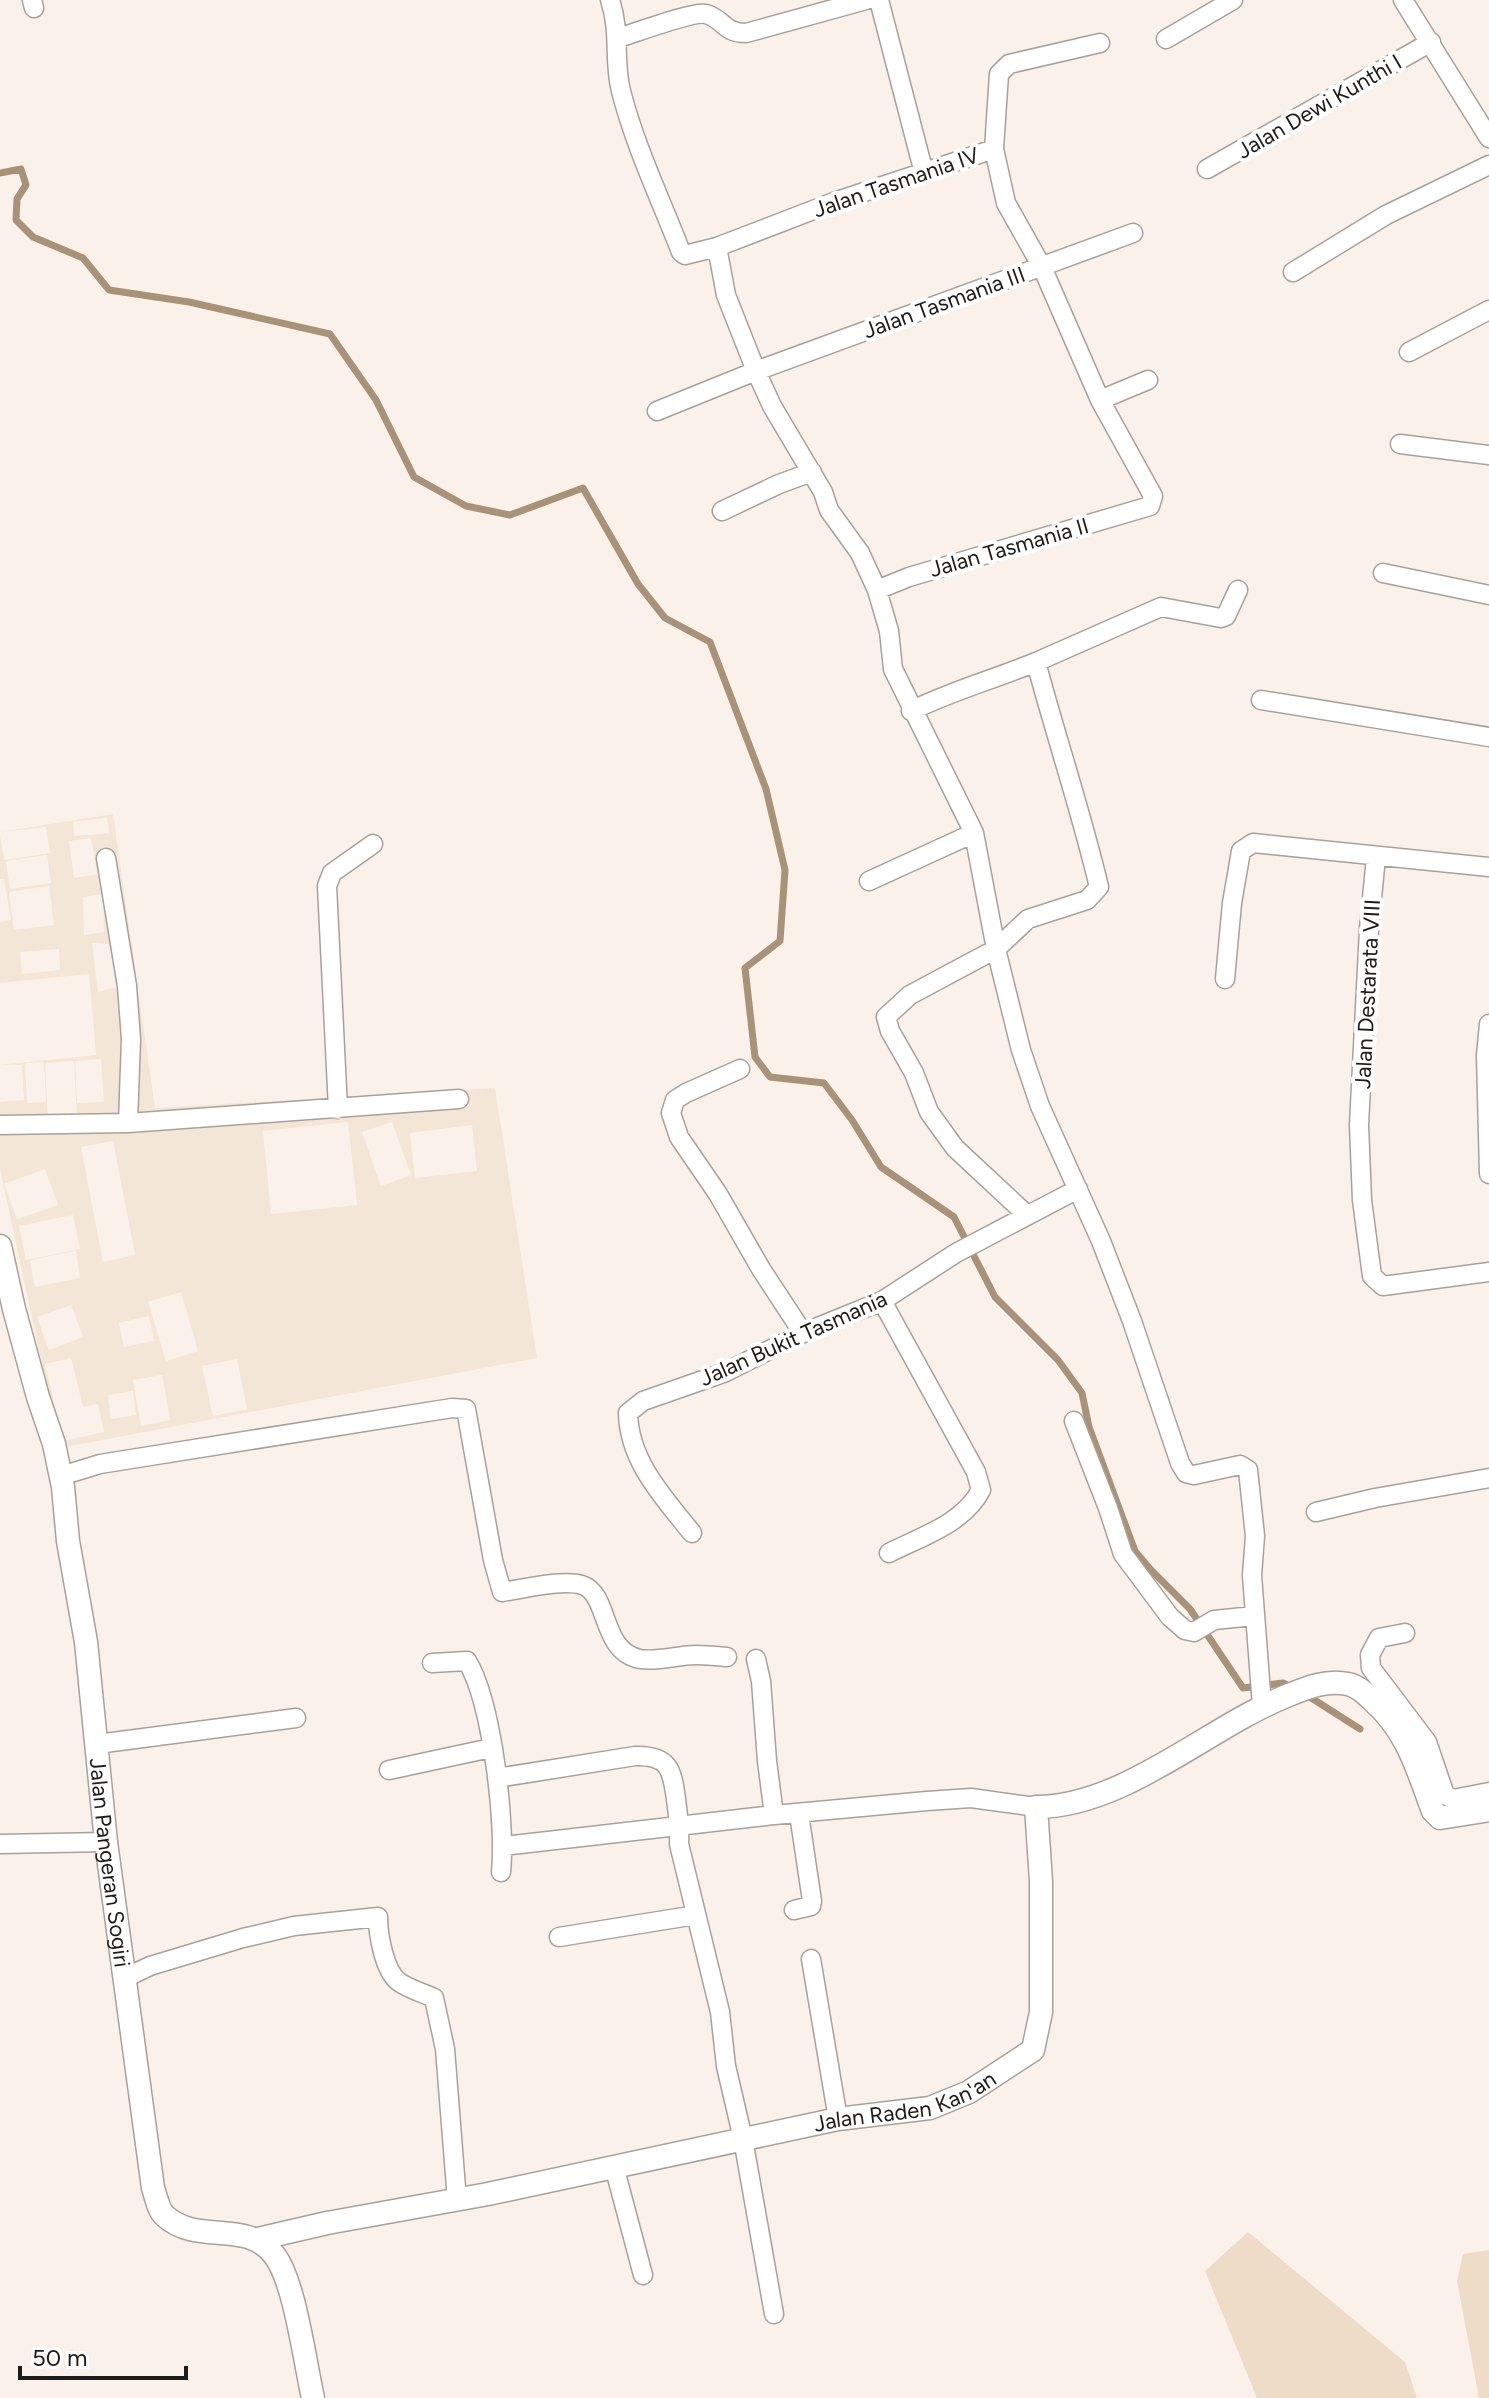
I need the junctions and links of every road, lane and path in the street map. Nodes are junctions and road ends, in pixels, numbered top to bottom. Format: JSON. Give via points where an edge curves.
{"nodes":[{"id":1,"x":610,"y":0,"type":"edge"},
{"id":2,"x":866,"y":0,"type":"edge"},
{"id":3,"x":879,"y":0,"type":"edge"},
{"id":4,"x":1233,"y":0,"type":"edge"},
{"id":5,"x":1403,"y":0,"type":"edge"},
{"id":6,"x":618,"y":38,"type":"junction"},
{"id":7,"x":1166,"y":39,"type":"dead end"},
{"id":8,"x":1431,"y":42,"type":"junction"},
{"id":9,"x":1100,"y":43,"type":"dead end"},
{"id":10,"x":1489,"y":138,"type":"edge"},
{"id":11,"x":994,"y":149,"type":"junction"},
{"id":12,"x":1489,"y":165,"type":"edge"},
{"id":13,"x":1207,"y":169,"type":"dead end"},
{"id":14,"x":924,"y":173,"type":"junction"},
{"id":15,"x":1133,"y":233,"type":"dead end"},
{"id":16,"x":717,"y":247,"type":"junction"},
{"id":17,"x":1042,"y":267,"type":"junction"},
{"id":18,"x":1293,"y":272,"type":"dead end"},
{"id":19,"x":1489,"y":310,"type":"edge"},
{"id":20,"x":1409,"y":352,"type":"dead end"},
{"id":21,"x":756,"y":371,"type":"junction"},
{"id":22,"x":1148,"y":380,"type":"dead end"},
{"id":23,"x":1100,"y":400,"type":"junction"},
{"id":24,"x":657,"y":411,"type":"dead end"},
{"id":25,"x":1400,"y":444,"type":"dead end"},
{"id":26,"x":1489,"y":455,"type":"edge"},
{"id":27,"x":812,"y":472,"type":"junction"},
{"id":28,"x":722,"y":511,"type":"dead end"},
{"id":29,"x":1383,"y":573,"type":"dead end"},
{"id":30,"x":877,"y":590,"type":"junction"},
{"id":31,"x":1238,"y":590,"type":"dead end"},
{"id":32,"x":1489,"y":595,"type":"edge"},
{"id":33,"x":1036,"y":662,"type":"junction"},
{"id":34,"x":1261,"y":700,"type":"dead end"},
{"id":35,"x":911,"y":711,"type":"junction"},
{"id":36,"x":1489,"y":737,"type":"edge"},
{"id":37,"x":974,"y":833,"type":"junction"},
{"id":38,"x":373,"y":844,"type":"dead end"},
{"id":39,"x":1376,"y":857,"type":"junction"},
{"id":40,"x":106,"y":858,"type":"dead end"},
{"id":41,"x":1489,"y":867,"type":"edge"},
{"id":42,"x":869,"y":881,"type":"dead end"},
{"id":43,"x":996,"y":949,"type":"junction"},
{"id":44,"x":1225,"y":979,"type":"dead end"},
{"id":45,"x":1489,"y":1024,"type":"edge"},
{"id":46,"x":740,"y":1069,"type":"dead end"},
{"id":47,"x":459,"y":1099,"type":"dead end"},
{"id":48,"x":338,"y":1109,"type":"junction"},
{"id":49,"x":128,"y":1123,"type":"junction"},
{"id":50,"x":0,"y":1125,"type":"edge"},
{"id":51,"x":1489,"y":1174,"type":"edge"},
{"id":52,"x":1078,"y":1189,"type":"junction"},
{"id":53,"x":1027,"y":1215,"type":"junction"},
{"id":54,"x":0,"y":1246,"type":"edge"},
{"id":55,"x":1489,"y":1272,"type":"edge"},
{"id":56,"x":882,"y":1301,"type":"junction"},
{"id":57,"x":803,"y":1333,"type":"junction"},
{"id":58,"x":1074,"y":1421,"type":"dead end"},
{"id":59,"x":61,"y":1476,"type":"junction"},
{"id":60,"x":1489,"y":1478,"type":"edge"},
{"id":61,"x":1316,"y":1512,"type":"dead end"},
{"id":62,"x":692,"y":1533,"type":"dead end"},
{"id":63,"x":889,"y":1553,"type":"dead end"},
{"id":64,"x":1254,"y":1616,"type":"junction"},
{"id":65,"x":1405,"y":1633,"type":"dead end"},
{"id":66,"x":727,"y":1657,"type":"dead end"},
{"id":67,"x":756,"y":1659,"type":"dead end"},
{"id":68,"x":432,"y":1663,"type":"dead end"},
{"id":69,"x":1262,"y":1699,"type":"junction"},
{"id":70,"x":296,"y":1718,"type":"dead end"},
{"id":71,"x":97,"y":1744,"type":"junction"},
{"id":72,"x":491,"y":1748,"type":"junction"},
{"id":73,"x":389,"y":1770,"type":"dead end"},
{"id":74,"x":497,"y":1778,"type":"junction"},
{"id":75,"x":1489,"y":1792,"type":"edge"},
{"id":76,"x":1036,"y":1807,"type":"junction"},
{"id":77,"x":1489,"y":1810,"type":"edge"},
{"id":78,"x":799,"y":1814,"type":"junction"},
{"id":79,"x":774,"y":1815,"type":"junction"},
{"id":80,"x":680,"y":1827,"type":"junction"},
{"id":81,"x":106,"y":1842,"type":"junction"},
{"id":82,"x":0,"y":1844,"type":"edge"},
{"id":83,"x":504,"y":1846,"type":"junction"},
{"id":84,"x":501,"y":1872,"type":"dead end"},
{"id":85,"x":794,"y":1910,"type":"dead end"},
{"id":86,"x":696,"y":1915,"type":"junction"},
{"id":87,"x":559,"y":1937,"type":"dead end"},
{"id":88,"x":811,"y":1959,"type":"dead end"},
{"id":89,"x":125,"y":1978,"type":"junction"},
{"id":90,"x":838,"y":2119,"type":"junction"},
{"id":91,"x":743,"y":2139,"type":"junction"},
{"id":92,"x":614,"y":2166,"type":"junction"},
{"id":93,"x":457,"y":2200,"type":"junction"},
{"id":94,"x":258,"y":2239,"type":"junction"},
{"id":95,"x":643,"y":2275,"type":"dead end"},
{"id":96,"x":774,"y":2314,"type":"dead end"},
{"id":97,"x":313,"y":2398,"type":"edge"}],
"edges":[{"from":1,"to":6,"type":"street"},
{"from":2,"to":6,"type":"street","via":[[746,33],[697,14]]},
{"from":3,"to":14,"type":"street"},
{"from":4,"to":7,"type":"street"},
{"from":5,"to":8,"type":"street"},
{"from":6,"to":16,"type":"street","name":"Jalan Tasmania IV","via":[[622,93],[681,252],[689,255]]},
{"from":8,"to":10,"type":"street"},
{"from":8,"to":13,"type":"street","name":"Jalan Dewi Kunthi I"},
{"from":9,"to":11,"type":"street","name":"Jalan Tasmania IV","via":[[1003,68]]},
{"from":11,"to":14,"type":"street","name":"Jalan Tasmania IV"},
{"from":11,"to":17,"type":"street","via":[[1006,203]]},
{"from":12,"to":18,"type":"street","via":[[1386,215]]},
{"from":14,"to":16,"type":"street","name":"Jalan Tasmania IV"},
{"from":15,"to":17,"type":"street","name":"Jalan Tasmania III"},
{"from":16,"to":21,"type":"street","via":[[726,295]]},
{"from":17,"to":21,"type":"street","name":"Jalan Tasmania III"},
{"from":17,"to":23,"type":"street"},
{"from":19,"to":20,"type":"street"},
{"from":21,"to":24,"type":"street","name":"Jalan Tasmania III"},
{"from":21,"to":27,"type":"street"},
{"from":22,"to":23,"type":"street"},
{"from":23,"to":30,"type":"street","name":"Jalan Tasmania II","via":[[1153,496],[1150,506]]},
{"from":25,"to":26,"type":"street"},
{"from":27,"to":28,"type":"street"},
{"from":27,"to":30,"type":"street"},
{"from":29,"to":32,"type":"street"},
{"from":30,"to":35,"type":"street","via":[[893,669]]},
{"from":31,"to":33,"type":"street","via":[[1221,618],[1161,607]]},
{"from":33,"to":35,"type":"street"},
{"from":33,"to":43,"type":"street","via":[[1099,887],[1087,900],[1028,919]]},
{"from":34,"to":36,"type":"street"},
{"from":35,"to":37,"type":"street"},
{"from":37,"to":42,"type":"street"},
{"from":37,"to":43,"type":"street"},
{"from":38,"to":48,"type":"street","via":[[332,873],[327,886]]},
{"from":39,"to":41,"type":"street"},
{"from":39,"to":44,"type":"street","via":[[1253,843],[1241,851]]},
{"from":39,"to":55,"type":"street","name":"Jalan Destarata VIII","via":[[1359,1125],[1372,1276],[1383,1286]]},
{"from":40,"to":49,"type":"street","via":[[127,986]]},
{"from":43,"to":52,"type":"street","via":[[1032,1083]]},
{"from":43,"to":53,"type":"street","via":[[910,995],[886,1017],[929,1112],[955,1148]]},
{"from":45,"to":51,"type":"street"},
{"from":46,"to":57,"type":"street","via":[[675,1100],[671,1113],[679,1137]]},
{"from":47,"to":48,"type":"street"},
{"from":48,"to":49,"type":"street"},
{"from":49,"to":50,"type":"street"},
{"from":52,"to":53,"type":"street","name":"Jalan Bukit Tasmania"},
{"from":52,"to":64,"type":"street","via":[[1186,1473],[1240,1465],[1248,1470],[1255,1536]]},
{"from":53,"to":56,"type":"street","name":"Jalan Bukit Tasmania"},
{"from":54,"to":59,"type":"street","name":"Jalan Pangeran Sogiri"},
{"from":56,"to":57,"type":"street","name":"Jalan Bukit Tasmania"},
{"from":56,"to":63,"type":"street","via":[[981,1490],[958,1518]]},
{"from":57,"to":62,"type":"street","name":"Jalan Bukit Tasmania","via":[[726,1372],[643,1401],[628,1413],[628,1430],[642,1467]]},
{"from":58,"to":64,"type":"street","via":[[1123,1554],[1170,1617],[1194,1632]]},
{"from":59,"to":66,"type":"street","via":[[100,1464],[466,1409],[502,1592],[582,1585],[594,1593],[611,1636],[625,1652],[641,1659]]},
{"from":59,"to":71,"type":"street","name":"Jalan Pangeran Sogiri"},
{"from":60,"to":61,"type":"street"},
{"from":64,"to":69,"type":"street"},
{"from":65,"to":75,"type":"street","via":[[1379,1638],[1370,1655],[1371,1668],[1427,1742],[1445,1795],[1453,1799]]},
{"from":67,"to":79,"type":"street"},
{"from":68,"to":72,"type":"street","via":[[469,1662]]},
{"from":69,"to":76,"type":"street","via":[[1121,1787]]},
{"from":69,"to":77,"type":"street","via":[[1349,1684],[1386,1712],[1408,1743],[1440,1818]]},
{"from":70,"to":71,"type":"street"},
{"from":71,"to":81,"type":"street","name":"Jalan Pangeran Sogiri"},
{"from":72,"to":73,"type":"street"},
{"from":72,"to":74,"type":"street"},
{"from":74,"to":80,"type":"street","via":[[651,1755],[671,1770]]},
{"from":74,"to":83,"type":"street"},
{"from":76,"to":78,"type":"street","via":[[971,1798]]},
{"from":76,"to":90,"type":"street","name":"Jalan Raden Kan'an","via":[[1041,2012],[1033,2050],[969,2092],[930,2108]]},
{"from":78,"to":79,"type":"street"},
{"from":78,"to":85,"type":"street","via":[[812,1901],[811,1906]]},
{"from":79,"to":80,"type":"street"},
{"from":80,"to":83,"type":"street"},
{"from":80,"to":86,"type":"street","via":[[679,1844]]},
{"from":81,"to":82,"type":"street"},
{"from":81,"to":89,"type":"street","name":"Jalan Pangeran Sogiri"},
{"from":83,"to":84,"type":"street"},
{"from":86,"to":87,"type":"street"},
{"from":86,"to":91,"type":"street"},
{"from":88,"to":90,"type":"street"},
{"from":89,"to":93,"type":"street","via":[[255,1935],[378,1917],[385,1959],[397,1981],[434,1998],[445,2049]]},
{"from":89,"to":94,"type":"street","name":"Jalan Pangeran Sogiri","via":[[147,2161],[163,2214],[188,2231]]},
{"from":90,"to":91,"type":"street","name":"Jalan Raden Kan'an"},
{"from":91,"to":92,"type":"street","name":"Jalan Raden Kan'an"},
{"from":91,"to":96,"type":"street"},
{"from":92,"to":93,"type":"street","name":"Jalan Raden Kan'an"},
{"from":92,"to":95,"type":"street"},
{"from":93,"to":94,"type":"street","name":"Jalan Raden Kan'an"},
{"from":94,"to":97,"type":"street","via":[[288,2283]]}]}
